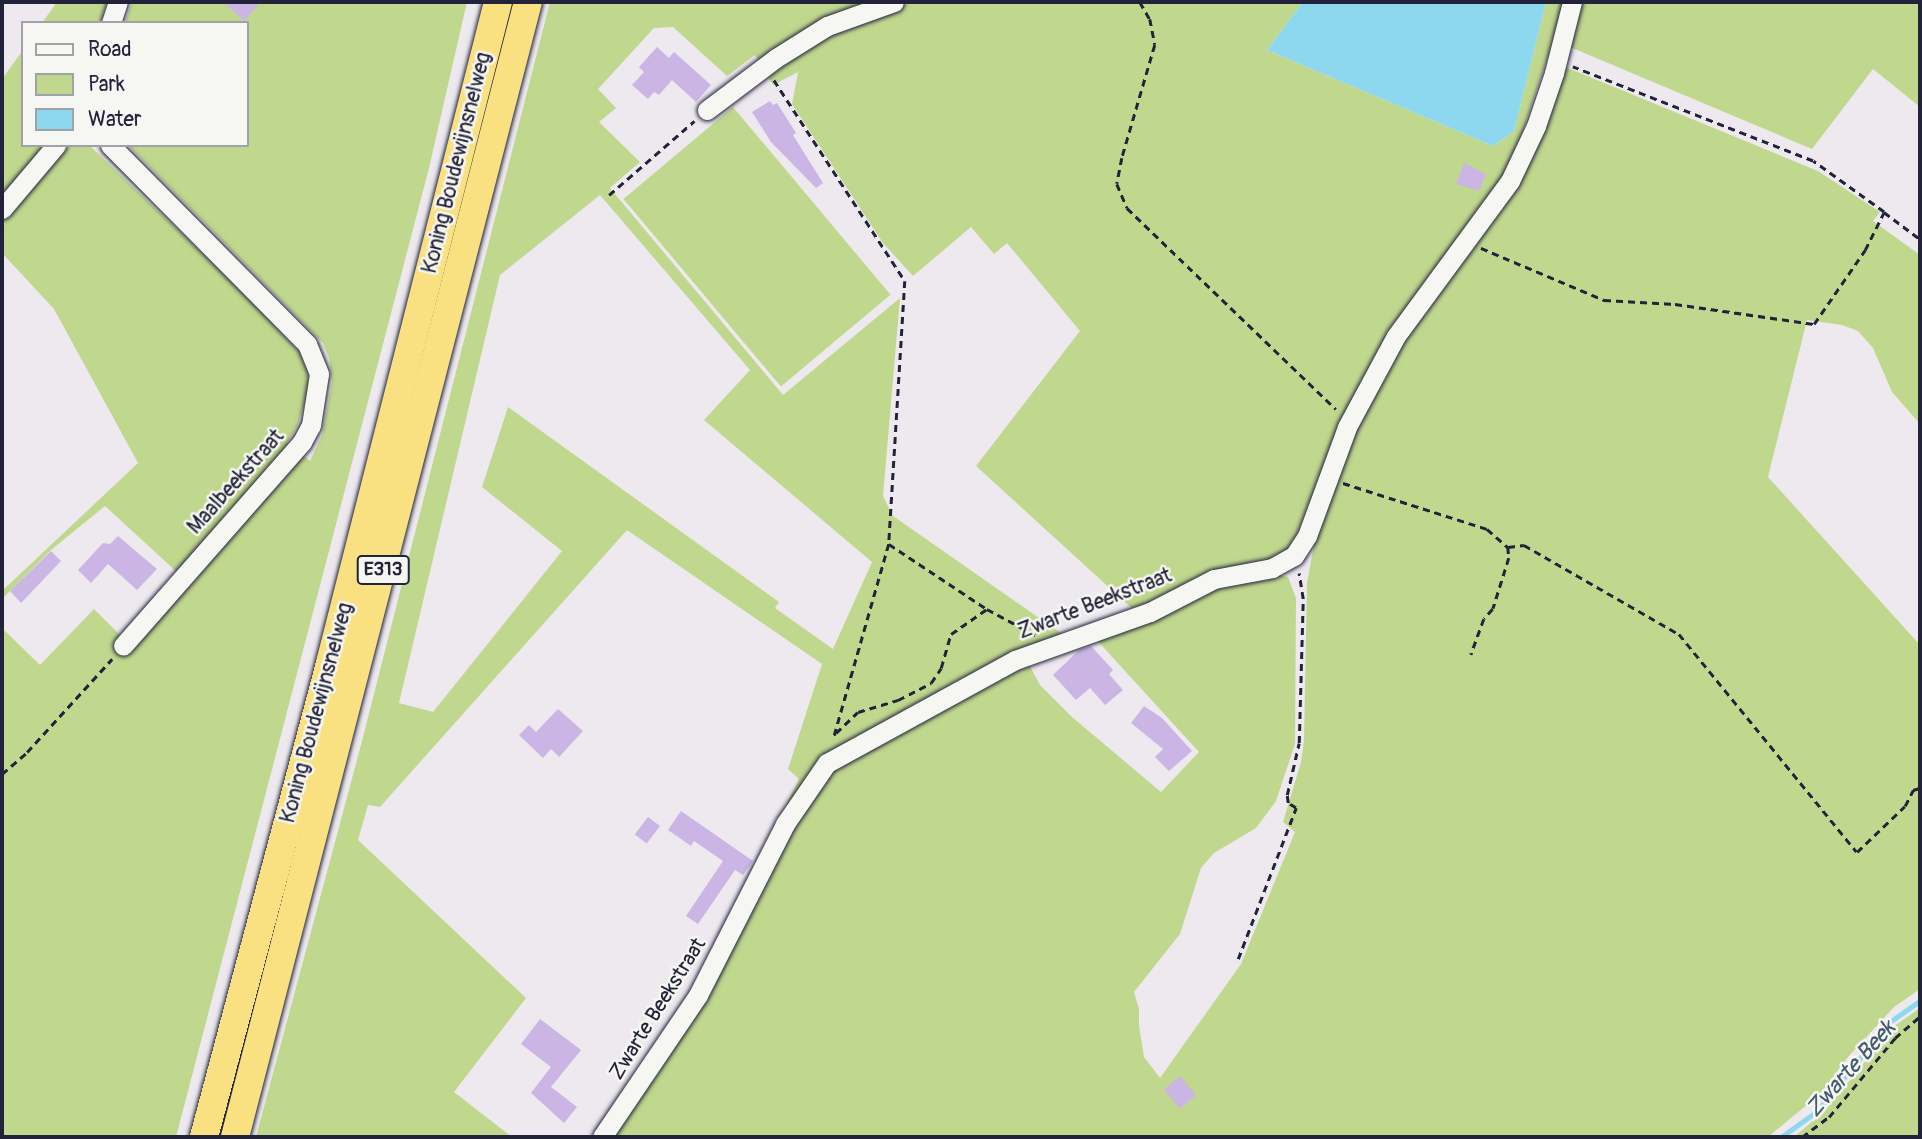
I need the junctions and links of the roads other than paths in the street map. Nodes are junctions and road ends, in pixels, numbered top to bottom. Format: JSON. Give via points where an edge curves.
{"nodes":[{"id":1,"x":118,"y":2,"type":"edge"},
{"id":2,"x":498,"y":2,"type":"edge"},
{"id":3,"x":528,"y":2,"type":"edge"},
{"id":4,"x":894,"y":2,"type":"edge"},
{"id":5,"x":1572,"y":2,"type":"edge"},
{"id":6,"x":112,"y":21,"type":"edge"},
{"id":7,"x":707,"y":110,"type":"road end"},
{"id":8,"x":54,"y":147,"type":"edge"},
{"id":9,"x":112,"y":147,"type":"edge"},
{"id":10,"x":2,"y":209,"type":"edge"},
{"id":11,"x":123,"y":646,"type":"road end"},
{"id":12,"x":204,"y":1137,"type":"edge"},
{"id":13,"x":235,"y":1137,"type":"edge"},
{"id":14,"x":602,"y":1137,"type":"edge"}],
"edges":[{"from":1,"to":6,"type":"street"},
{"from":2,"to":12,"type":"highway","name":"Koning Boudewijnsnelweg","number":"E313"},
{"from":3,"to":13,"type":"highway","name":"Koning Boudewijnsnelweg","number":"E313"},
{"from":4,"to":7,"type":"street","via":[[827,26]]},
{"from":5,"to":14,"type":"street","name":"Zwarte Beekstraat","via":[[1536,126],[1510,181],[1395,336],[1347,427],[1307,536],[1293,556],[1272,568],[1214,579],[1150,612],[1052,645],[978,677],[827,763],[785,824],[698,995]]},
{"from":8,"to":10,"type":"street"},
{"from":9,"to":11,"type":"street","name":"Maalbeekstraat","via":[[307,344],[319,374],[311,425],[302,442]]}]}
